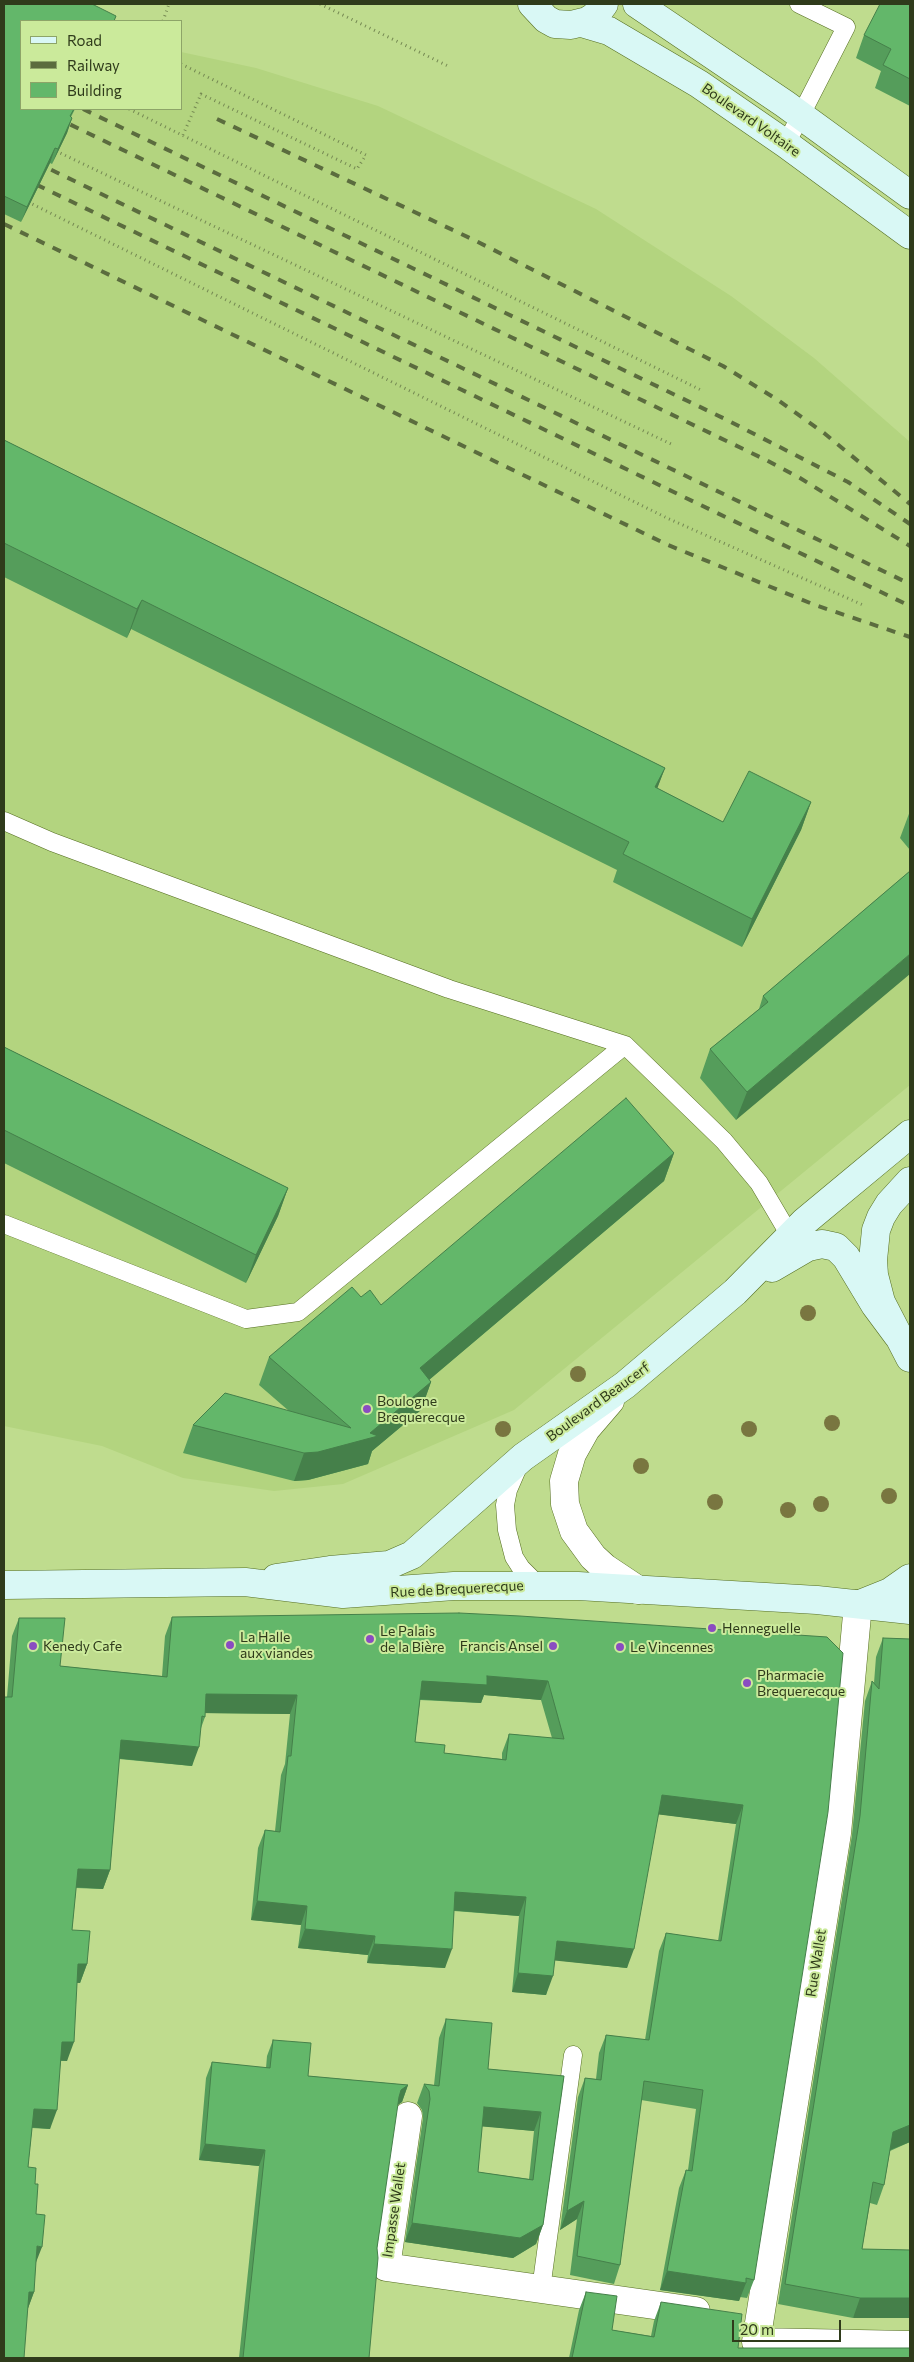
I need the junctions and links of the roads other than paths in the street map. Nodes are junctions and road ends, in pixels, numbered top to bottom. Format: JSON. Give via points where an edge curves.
{"nodes":[{"id":1,"x":532,"y":4,"type":"edge"},
{"id":2,"x":604,"y":4,"type":"edge"},
{"id":3,"x":637,"y":4,"type":"edge"},
{"id":4,"x":799,"y":4,"type":"edge"},
{"id":5,"x":582,"y":23,"type":"junction"},
{"id":6,"x":801,"y":115,"type":"junction"},
{"id":7,"x":786,"y":144,"type":"junction"},
{"id":8,"x":910,"y":195,"type":"edge"},
{"id":9,"x":910,"y":235,"type":"edge"},
{"id":10,"x":4,"y":821,"type":"edge"},
{"id":11,"x":625,"y":1045,"type":"junction"},
{"id":12,"x":910,"y":1134,"type":"edge"},
{"id":13,"x":910,"y":1181,"type":"edge"},
{"id":14,"x":4,"y":1224,"type":"edge"},
{"id":15,"x":794,"y":1243,"type":"junction"},
{"id":16,"x":904,"y":1347,"type":"edge"},
{"id":17,"x":625,"y":1385,"type":"junction"},
{"id":18,"x":523,"y":1457,"type":"junction"},
{"id":19,"x":910,"y":1578,"type":"edge"},
{"id":20,"x":245,"y":1582,"type":"junction"},
{"id":21,"x":4,"y":1584,"type":"edge"},
{"id":22,"x":539,"y":1586,"type":"junction"},
{"id":23,"x":638,"y":1590,"type":"junction"},
{"id":24,"x":858,"y":1604,"type":"junction"},
{"id":25,"x":910,"y":1610,"type":"edge"},
{"id":26,"x":573,"y":2054,"type":"dead end"},
{"id":27,"x":408,"y":2116,"type":"dead end"},
{"id":28,"x":541,"y":2289,"type":"junction"},
{"id":29,"x":759,"y":2320,"type":"junction"},
{"id":30,"x":910,"y":2345,"type":"edge"}],
"edges":[{"from":1,"to":5,"type":"street","name":"Boulevard Voltaire","via":[[550,22],[566,26]]},
{"from":2,"to":5,"type":"street","via":[[595,16]]},
{"from":3,"to":6,"type":"street"},
{"from":4,"to":6,"type":"lane","via":[[846,27]]},
{"from":5,"to":7,"type":"street","name":"Boulevard Voltaire","via":[[609,30],[630,42],[699,84]]},
{"from":6,"to":7,"type":"lane"},
{"from":6,"to":8,"type":"street"},
{"from":7,"to":9,"type":"street","name":"Boulevard Voltaire"},
{"from":10,"to":11,"type":"lane","via":[[52,842],[449,990]]},
{"from":11,"to":14,"type":"lane","via":[[298,1312],[246,1319]]},
{"from":11,"to":15,"type":"lane","via":[[724,1141],[759,1183]]},
{"from":12,"to":15,"type":"street"},
{"from":13,"to":16,"type":"street","via":[[889,1204],[876,1230],[873,1260],[881,1302]]},
{"from":15,"to":16,"type":"street","via":[[822,1244],[841,1251]]},
{"from":15,"to":17,"type":"street","name":"Boulevard Beaucerf"},
{"from":17,"to":18,"type":"street","name":"Boulevard Beaucerf"},
{"from":17,"to":23,"type":"street","via":[[578,1440],[568,1468],[564,1493],[569,1519],[582,1544],[605,1568]]},
{"from":18,"to":20,"type":"street","name":"Boulevard Beaucerf","via":[[421,1548],[398,1563]]},
{"from":18,"to":22,"type":"lane","via":[[508,1490],[506,1530],[514,1557]]},
{"from":19,"to":24,"type":"street","via":[[890,1592]]},
{"from":20,"to":21,"type":"street","name":"Rue de Brequerecque"},
{"from":20,"to":22,"type":"street","name":"Rue de Brequerecque","via":[[343,1594],[454,1586]]},
{"from":22,"to":23,"type":"street","name":"Rue de Brequerecque"},
{"from":23,"to":24,"type":"street","name":"Rue de Brequerecque"},
{"from":24,"to":25,"type":"street","name":"Rue de Brequerecque"},
{"from":24,"to":29,"type":"street","name":"Rue Wallet","via":[[837,1833]]},
{"from":26,"to":28,"type":"lane"},
{"from":27,"to":28,"type":"street","name":"Impasse Wallet","via":[[386,2267]]},
{"from":28,"to":29,"type":"street","name":"Impasse Wallet"},
{"from":29,"to":30,"type":"street","name":"Rue Wallet","via":[[756,2342]]}]}
